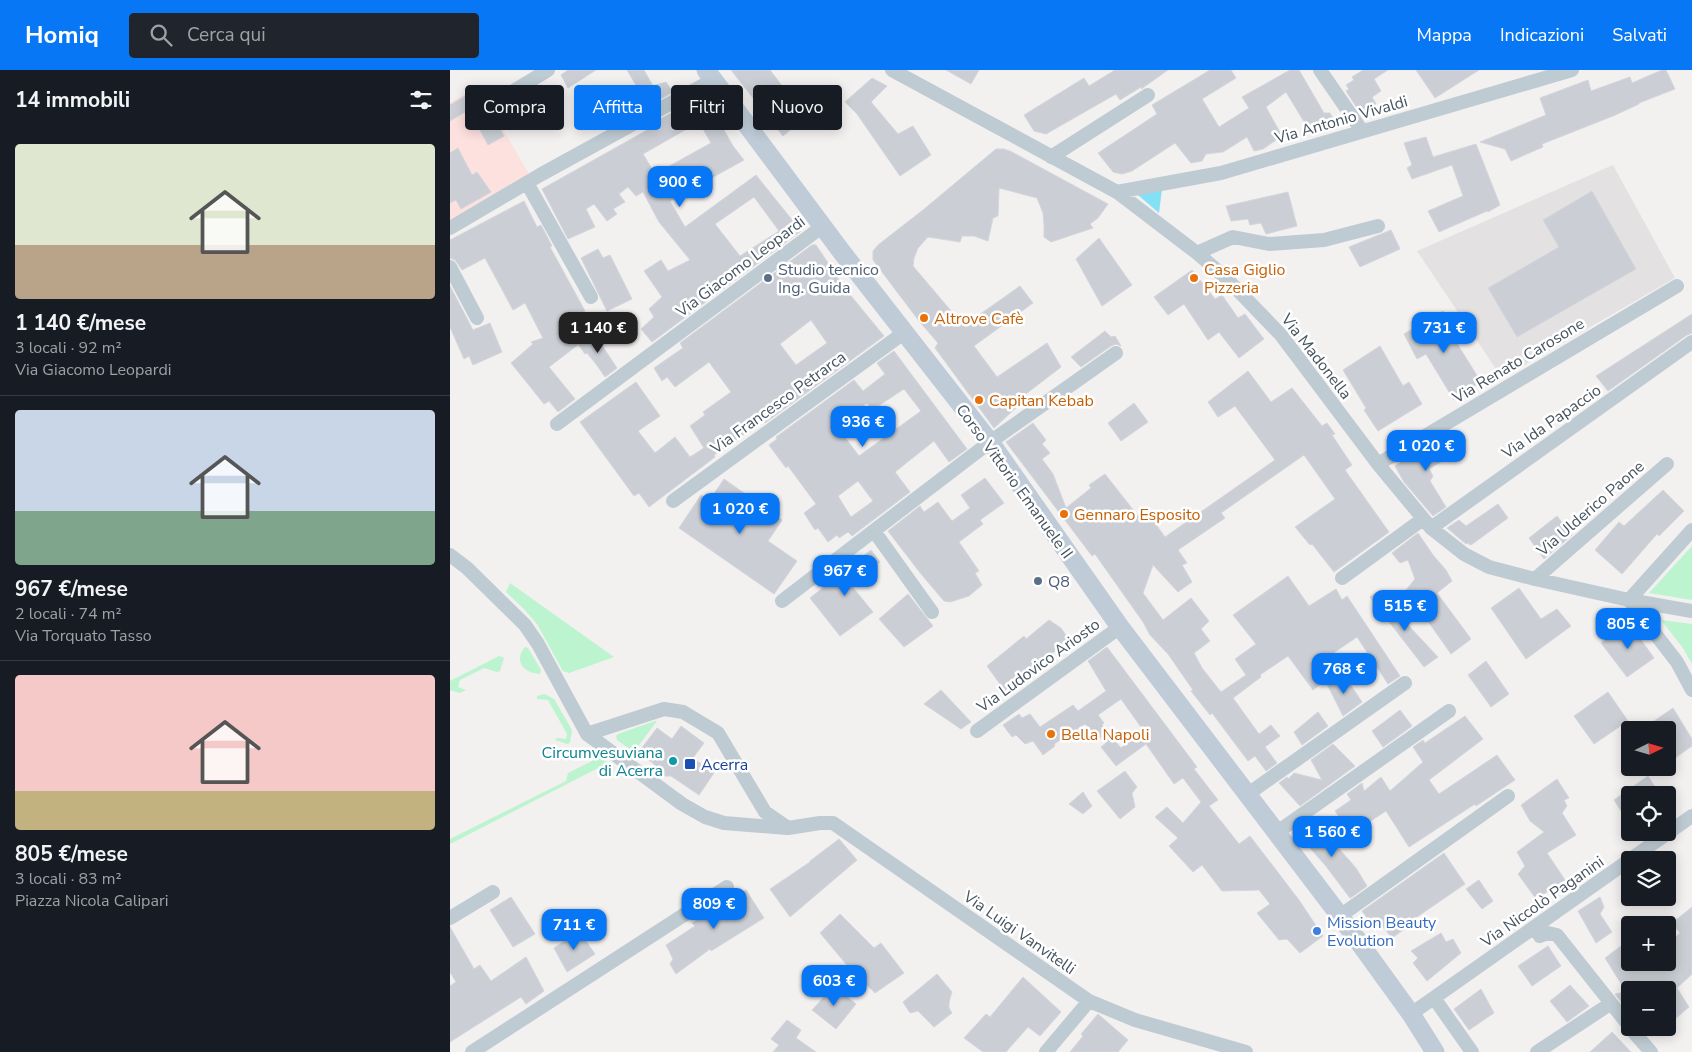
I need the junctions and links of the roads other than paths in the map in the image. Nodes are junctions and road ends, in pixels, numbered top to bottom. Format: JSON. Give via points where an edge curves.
{"nodes":[{"id":1,"x":548,"y":70,"type":"edge"},
{"id":2,"x":892,"y":70,"type":"edge"},
{"id":3,"x":1320,"y":70,"type":"edge"},
{"id":4,"x":1572,"y":70,"type":"edge"},
{"id":5,"x":710,"y":75,"type":"edge"},
{"id":6,"x":524,"y":85,"type":"edge"},
{"id":7,"x":1148,"y":95,"type":"dead end"},
{"id":8,"x":1362,"y":131,"type":"junction"},
{"id":9,"x":1051,"y":157,"type":"junction"},
{"id":10,"x":527,"y":183,"type":"junction"},
{"id":11,"x":1117,"y":192,"type":"junction"},
{"id":12,"x":823,"y":226,"type":"junction"},
{"id":13,"x":1378,"y":226,"type":"dead end"},
{"id":14,"x":450,"y":228,"type":"edge"},
{"id":15,"x":1197,"y":253,"type":"junction"},
{"id":16,"x":450,"y":268,"type":"edge"},
{"id":17,"x":1677,"y":286,"type":"dead end"},
{"id":18,"x":591,"y":297,"type":"dead end"},
{"id":19,"x":477,"y":318,"type":"dead end"},
{"id":20,"x":905,"y":332,"type":"junction"},
{"id":21,"x":1692,"y":342,"type":"edge"},
{"id":22,"x":1116,"y":353,"type":"dead end"},
{"id":23,"x":558,"y":424,"type":"dead end"},
{"id":24,"x":990,"y":442,"type":"junction"},
{"id":25,"x":1378,"y":464,"type":"junction"},
{"id":26,"x":1667,"y":464,"type":"dead end"},
{"id":27,"x":673,"y":501,"type":"dead end"},
{"id":28,"x":1427,"y":523,"type":"junction"},
{"id":29,"x":1692,"y":530,"type":"edge"},
{"id":30,"x":874,"y":531,"type":"junction"},
{"id":31,"x":450,"y":555,"type":"edge"},
{"id":32,"x":1342,"y":578,"type":"dead end"},
{"id":33,"x":1535,"y":579,"type":"junction"},
{"id":34,"x":1629,"y":600,"type":"junction"},
{"id":35,"x":782,"y":601,"type":"dead end"},
{"id":36,"x":1692,"y":611,"type":"edge"},
{"id":37,"x":932,"y":612,"type":"dead end"},
{"id":38,"x":1120,"y":627,"type":"junction"},
{"id":39,"x":1405,"y":683,"type":"dead end"},
{"id":40,"x":1692,"y":690,"type":"edge"},
{"id":41,"x":1449,"y":711,"type":"dead end"},
{"id":42,"x":977,"y":731,"type":"dead end"},
{"id":43,"x":587,"y":734,"type":"junction"},
{"id":44,"x":1248,"y":794,"type":"junction"},
{"id":45,"x":1508,"y":796,"type":"dead end"},
{"id":46,"x":1692,"y":816,"type":"edge"},
{"id":47,"x":788,"y":828,"type":"junction"},
{"id":48,"x":1276,"y":833,"type":"junction"},
{"id":49,"x":727,"y":886,"type":"dead end"},
{"id":50,"x":492,"y":892,"type":"dead end"},
{"id":51,"x":1340,"y":916,"type":"junction"},
{"id":52,"x":450,"y":918,"type":"edge"},
{"id":53,"x":1534,"y":927,"type":"junction"},
{"id":54,"x":1434,"y":998,"type":"junction"},
{"id":55,"x":1089,"y":1001,"type":"junction"},
{"id":56,"x":1610,"y":1004,"type":"junction"},
{"id":57,"x":1411,"y":1014,"type":"junction"},
{"id":58,"x":1621,"y":1017,"type":"edge"},
{"id":59,"x":1638,"y":1036,"type":"edge"},
{"id":60,"x":472,"y":1052,"type":"edge"},
{"id":61,"x":1046,"y":1052,"type":"edge"},
{"id":62,"x":1246,"y":1052,"type":"edge"},
{"id":63,"x":1435,"y":1052,"type":"edge"},
{"id":64,"x":1472,"y":1052,"type":"edge"},
{"id":65,"x":1537,"y":1052,"type":"edge"},
{"id":66,"x":1651,"y":1052,"type":"edge"}],
"edges":[{"from":1,"to":6,"type":"street"},
{"from":2,"to":9,"type":"street","name":"Via Madonella"},
{"from":3,"to":8,"type":"street"},
{"from":4,"to":8,"type":"street","name":"Via Antonio Vivaldi"},
{"from":5,"to":10,"type":"street"},
{"from":5,"to":12,"type":"main road","name":"Corso Vittorio Emanuele II"},
{"from":7,"to":9,"type":"street"},
{"from":8,"to":11,"type":"street","name":"Via Antonio Vivaldi","via":[[1221,173]]},
{"from":9,"to":11,"type":"street","name":"Via Madonella"},
{"from":10,"to":14,"type":"street"},
{"from":10,"to":18,"type":"street"},
{"from":11,"to":15,"type":"street","name":"Via Madonella"},
{"from":12,"to":20,"type":"main road","name":"Corso Vittorio Emanuele II"},
{"from":12,"to":23,"type":"street","name":"Via Giacomo Leopardi"},
{"from":13,"to":15,"type":"street","via":[[1324,240],[1269,244],[1233,237]]},
{"from":15,"to":25,"type":"street","name":"Via Madonella","via":[[1281,335]]},
{"from":16,"to":19,"type":"street"},
{"from":17,"to":25,"type":"street","name":"Via Renato Carosone"},
{"from":20,"to":24,"type":"main road","name":"Corso Vittorio Emanuele II"},
{"from":20,"to":27,"type":"street","name":"Via Francesco Petrarca"},
{"from":21,"to":28,"type":"street","name":"Via Ida Papaccio"},
{"from":22,"to":24,"type":"street"},
{"from":24,"to":30,"type":"street"},
{"from":24,"to":38,"type":"main road","name":"Corso Vittorio Emanuele II"},
{"from":25,"to":28,"type":"street","name":"Via Madonella"},
{"from":26,"to":33,"type":"street","name":"Via Ulderico Paone"},
{"from":28,"to":32,"type":"street","name":"Via Ida Papaccio"},
{"from":28,"to":33,"type":"street","name":"Via Madonella","via":[[1464,554],[1489,567]]},
{"from":29,"to":34,"type":"street"},
{"from":30,"to":35,"type":"street"},
{"from":30,"to":37,"type":"street"},
{"from":31,"to":43,"type":"street","name":"Via Luigi Vanvitelli","via":[[525,625]]},
{"from":33,"to":34,"type":"street","name":"Via Madonella"},
{"from":34,"to":36,"type":"street","name":"Via Madonella"},
{"from":34,"to":40,"type":"street","via":[[1677,662]]},
{"from":38,"to":42,"type":"street","name":"Via Ludovico Ariosto"},
{"from":38,"to":44,"type":"main road","name":"Corso Vittorio Emanuele II"},
{"from":39,"to":44,"type":"street"},
{"from":41,"to":48,"type":"street"},
{"from":43,"to":47,"type":"street","name":"Via Luigi Vanvitelli","via":[[682,804],[705,816],[724,823]]},
{"from":43,"to":47,"type":"street","via":[[664,709],[683,712],[718,734],[766,812]]},
{"from":44,"to":48,"type":"main road","name":"Corso Vittorio Emanuele II"},
{"from":45,"to":51,"type":"street"},
{"from":46,"to":53,"type":"street","name":"Via Niccolò Paganini"},
{"from":47,"to":55,"type":"street","name":"Via Luigi Vanvitelli","via":[[833,824]]},
{"from":48,"to":51,"type":"main road","name":"Corso Vittorio Emanuele II"},
{"from":49,"to":60,"type":"street"},
{"from":50,"to":52,"type":"street"},
{"from":51,"to":57,"type":"main road","name":"Corso Vittorio Emanuele II"},
{"from":53,"to":54,"type":"street","name":"Via Niccolò Paganini"},
{"from":53,"to":56,"type":"street","via":[[1540,936],[1548,933],[1557,935]]},
{"from":54,"to":57,"type":"street","name":"Via Niccolò Paganini"},
{"from":54,"to":64,"type":"street"},
{"from":55,"to":61,"type":"street"},
{"from":55,"to":62,"type":"street","name":"Via Luigi Vanvitelli","via":[[1136,1020]]},
{"from":56,"to":58,"type":"street"},
{"from":56,"to":65,"type":"street"},
{"from":57,"to":63,"type":"main road","name":"Corso Vittorio Emanuele II"},
{"from":59,"to":66,"type":"street"}]}
